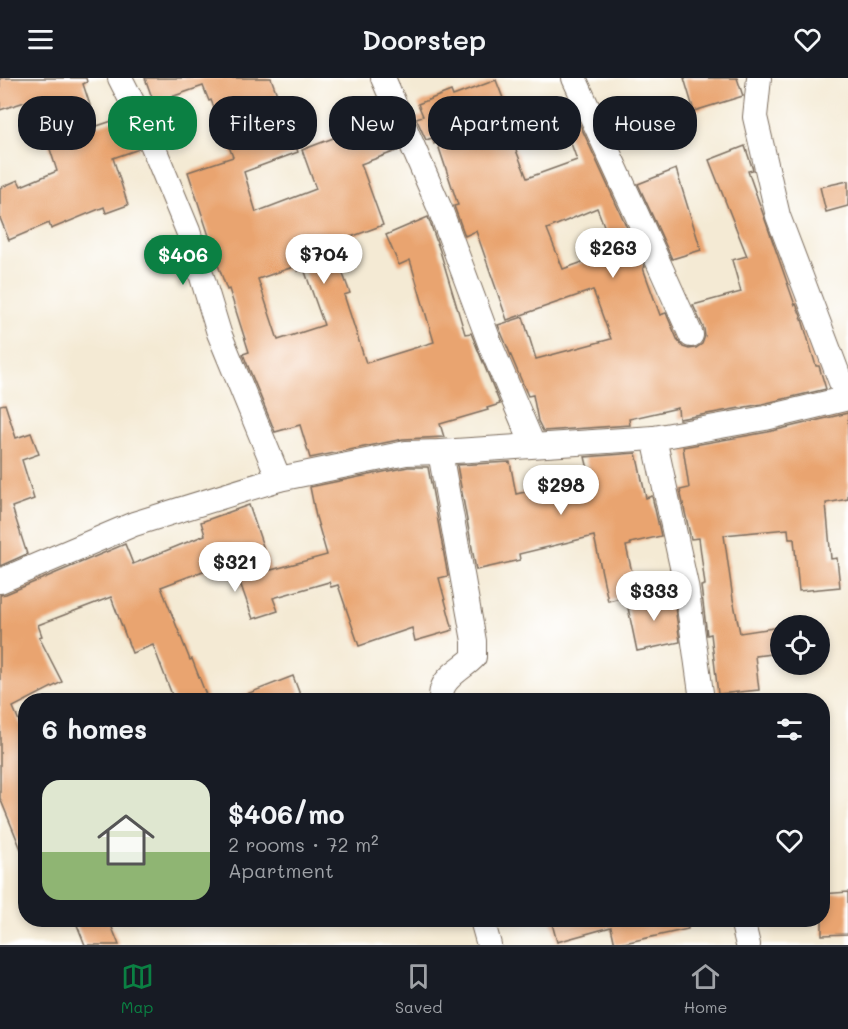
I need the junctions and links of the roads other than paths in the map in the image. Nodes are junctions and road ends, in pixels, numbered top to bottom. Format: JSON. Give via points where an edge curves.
{"nodes":[{"id":1,"x":120,"y":78,"type":"edge"},
{"id":2,"x":384,"y":78,"type":"edge"},
{"id":3,"x":574,"y":78,"type":"edge"},
{"id":4,"x":759,"y":78,"type":"edge"},
{"id":5,"x":691,"y":335,"type":"dead end"},
{"id":6,"x":847,"y":398,"type":"edge"},
{"id":7,"x":654,"y":438,"type":"junction"},
{"id":8,"x":533,"y":445,"type":"junction"},
{"id":9,"x":440,"y":452,"type":"junction"},
{"id":10,"x":279,"y":479,"type":"junction"},
{"id":11,"x":0,"y":581,"type":"edge"},
{"id":12,"x":442,"y":693,"type":"edge"},
{"id":13,"x":701,"y":693,"type":"edge"},
{"id":14,"x":484,"y":927,"type":"edge"},
{"id":15,"x":744,"y":927,"type":"edge"},
{"id":16,"x":489,"y":945,"type":"edge"},
{"id":17,"x":748,"y":945,"type":"edge"}],
"edges":[{"from":1,"to":10,"type":"street","via":[[188,231],[219,333]]},
{"from":2,"to":8,"type":"street"},
{"from":3,"to":5,"type":"street"},
{"from":4,"to":6,"type":"street","via":[[755,117],[778,216]]},
{"from":6,"to":7,"type":"street"},
{"from":7,"to":8,"type":"street"},
{"from":7,"to":13,"type":"street","via":[[686,585]]},
{"from":8,"to":9,"type":"street"},
{"from":9,"to":10,"type":"street","via":[[406,453]]},
{"from":9,"to":12,"type":"street","via":[[474,641],[474,657],[449,678]]},
{"from":10,"to":11,"type":"street","via":[[134,524]]},
{"from":14,"to":16,"type":"street"},
{"from":15,"to":17,"type":"street"}]}
